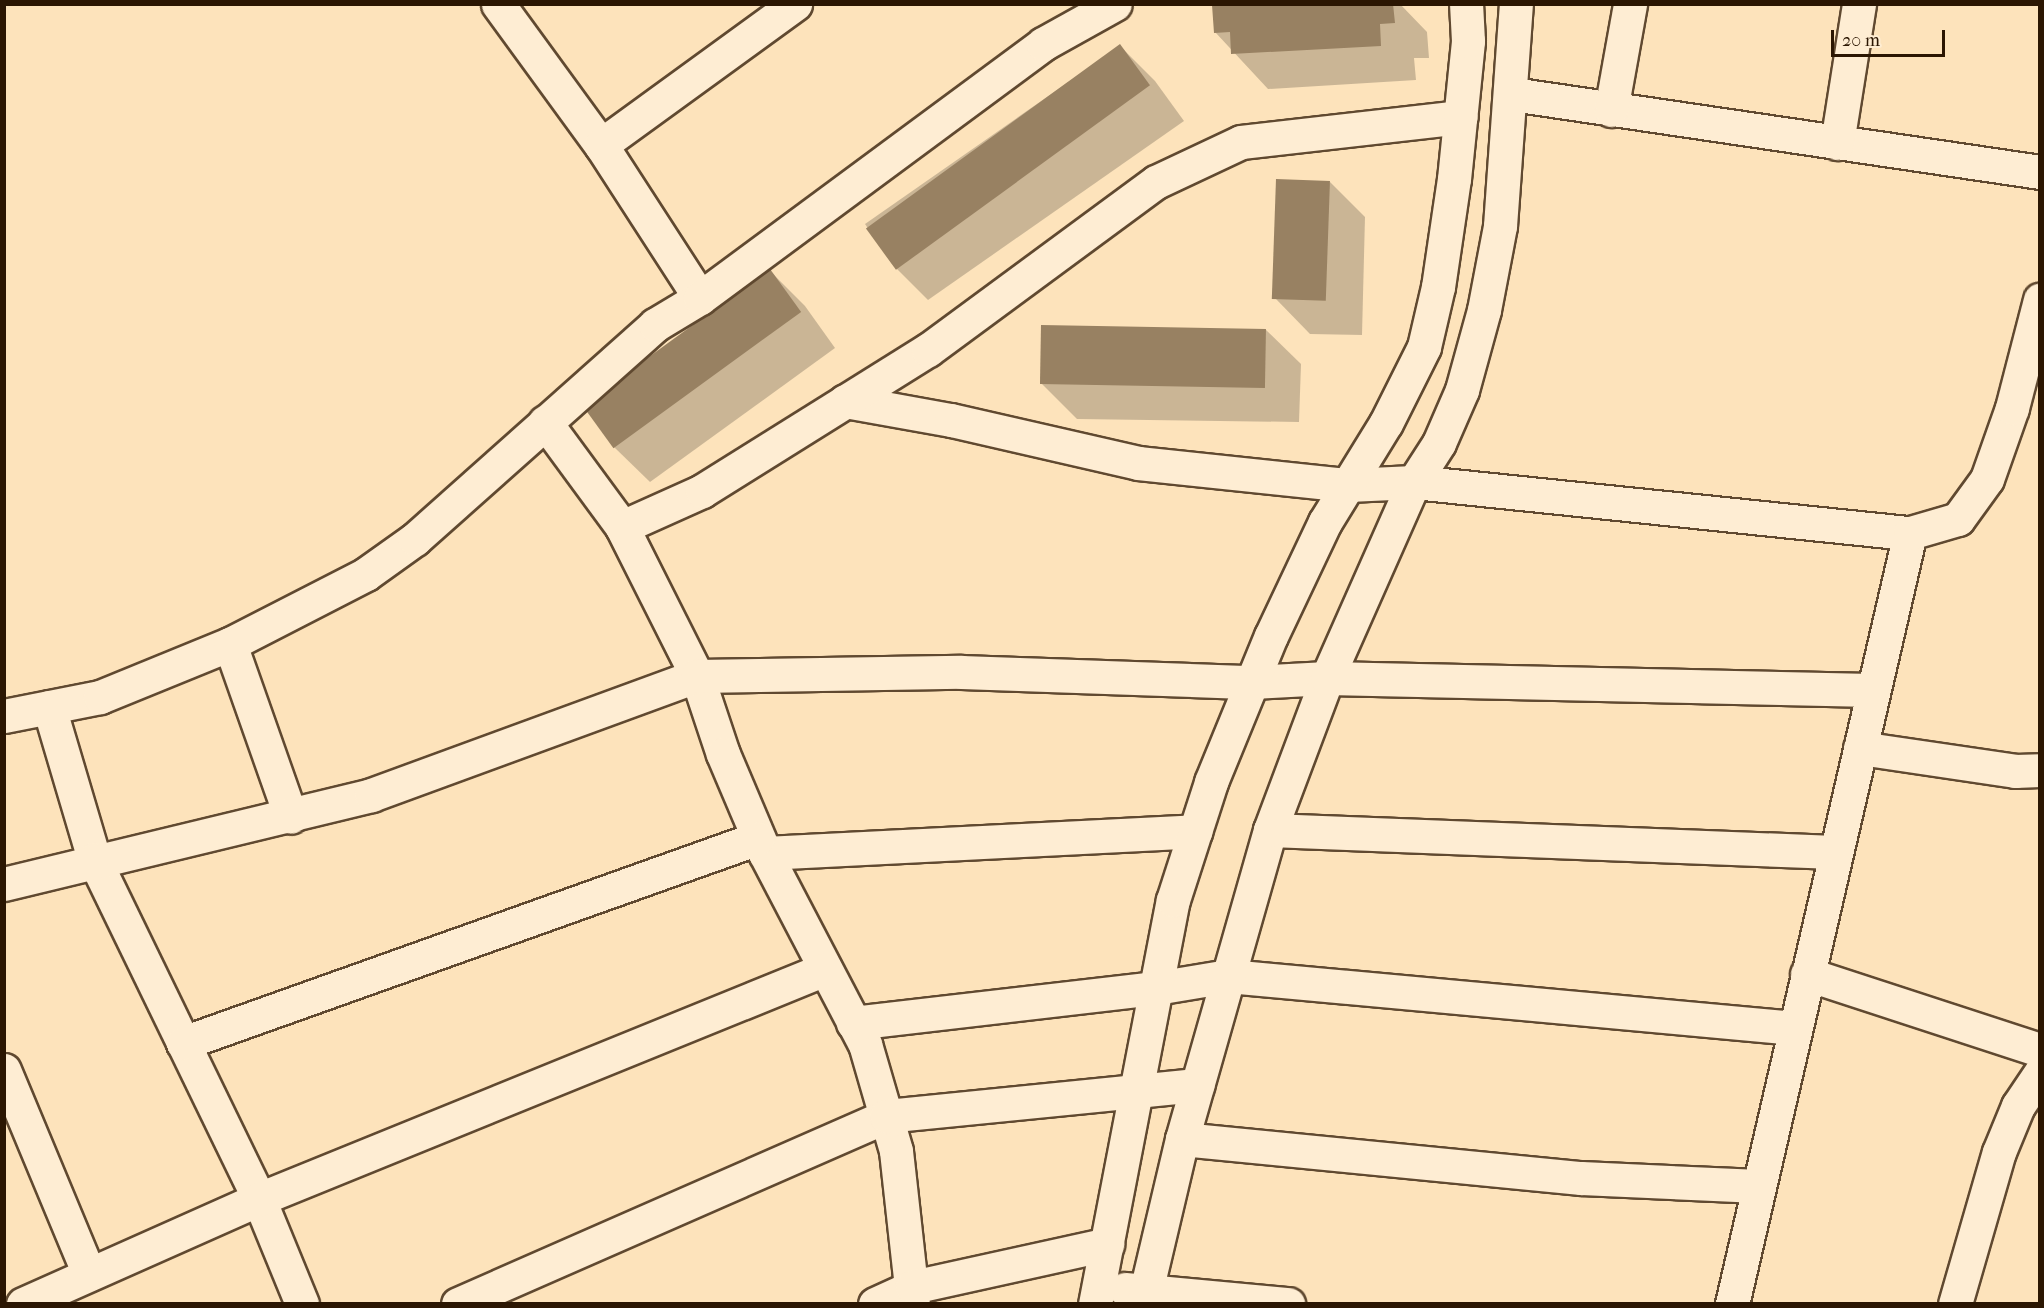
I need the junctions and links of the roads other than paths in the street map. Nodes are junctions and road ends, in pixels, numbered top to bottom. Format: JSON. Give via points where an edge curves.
{"nodes":[{"id":1,"x":498,"y":4,"type":"edge"},
{"id":2,"x":795,"y":4,"type":"edge"},
{"id":3,"x":1115,"y":4,"type":"edge"},
{"id":4,"x":1466,"y":4,"type":"edge"},
{"id":5,"x":1516,"y":4,"type":"edge"},
{"id":6,"x":1630,"y":4,"type":"edge"},
{"id":7,"x":1859,"y":4,"type":"edge"},
{"id":8,"x":1512,"y":94,"type":"junction"},
{"id":9,"x":1611,"y":110,"type":"junction"},
{"id":10,"x":1461,"y":117,"type":"junction"},
{"id":11,"x":1837,"y":143,"type":"junction"},
{"id":12,"x":601,"y":145,"type":"junction"},
{"id":13,"x":2040,"y":172,"type":"edge"},
{"id":14,"x":700,"y":298,"type":"junction"},
{"id":15,"x":2040,"y":300,"type":"edge"},
{"id":16,"x":845,"y":401,"type":"junction"},
{"id":17,"x":545,"y":422,"type":"junction"},
{"id":18,"x":1414,"y":483,"type":"junction"},
{"id":19,"x":1348,"y":485,"type":"junction"},
{"id":20,"x":622,"y":526,"type":"junction"},
{"id":21,"x":1910,"y":533,"type":"junction"},
{"id":22,"x":230,"y":644,"type":"junction"},
{"id":23,"x":697,"y":676,"type":"junction"},
{"id":24,"x":1327,"y":678,"type":"junction"},
{"id":25,"x":1252,"y":682,"type":"junction"},
{"id":26,"x":1872,"y":690,"type":"junction"},
{"id":27,"x":49,"y":707,"type":"junction"},
{"id":28,"x":4,"y":716,"type":"edge"},
{"id":29,"x":1860,"y":748,"type":"junction"},
{"id":30,"x":2040,"y":770,"type":"edge"},
{"id":31,"x":291,"y":817,"type":"junction"},
{"id":32,"x":1270,"y":830,"type":"junction"},
{"id":33,"x":1196,"y":831,"type":"junction"},
{"id":34,"x":762,"y":846,"type":"junction"},
{"id":35,"x":1835,"y":852,"type":"junction"},
{"id":36,"x":94,"y":859,"type":"junction"},
{"id":37,"x":4,"y":884,"type":"edge"},
{"id":38,"x":825,"y":969,"type":"junction"},
{"id":39,"x":1808,"y":974,"type":"junction"},
{"id":40,"x":1228,"y":976,"type":"junction"},
{"id":41,"x":1156,"y":988,"type":"junction"},
{"id":42,"x":853,"y":1023,"type":"junction"},
{"id":43,"x":1795,"y":1028,"type":"junction"},
{"id":44,"x":183,"y":1043,"type":"junction"},
{"id":45,"x":2040,"y":1050,"type":"edge"},
{"id":46,"x":4,"y":1070,"type":"edge"},
{"id":47,"x":2040,"y":1073,"type":"edge"},
{"id":48,"x":1197,"y":1085,"type":"junction"},
{"id":49,"x":1136,"y":1089,"type":"junction"},
{"id":50,"x":886,"y":1116,"type":"junction"},
{"id":51,"x":15,"y":1124,"type":"edge"},
{"id":52,"x":1182,"y":1139,"type":"junction"},
{"id":53,"x":1759,"y":1186,"type":"junction"},
{"id":54,"x":259,"y":1199,"type":"junction"},
{"id":55,"x":1107,"y":1244,"type":"junction"},
{"id":56,"x":89,"y":1274,"type":"junction"},
{"id":57,"x":913,"y":1295,"type":"edge"},
{"id":58,"x":1097,"y":1295,"type":"edge"},
{"id":59,"x":1144,"y":1297,"type":"edge"},
{"id":60,"x":23,"y":1304,"type":"edge"},
{"id":61,"x":302,"y":1304,"type":"edge"},
{"id":62,"x":458,"y":1304,"type":"edge"},
{"id":63,"x":875,"y":1304,"type":"edge"},
{"id":64,"x":1288,"y":1304,"type":"edge"},
{"id":65,"x":1732,"y":1304,"type":"edge"},
{"id":66,"x":1955,"y":1304,"type":"edge"}],
"edges":[{"from":1,"to":12,"type":"street"},
{"from":2,"to":12,"type":"street"},
{"from":3,"to":14,"type":"street","via":[[1043,44]]},
{"from":4,"to":10,"type":"street","via":[[1468,40]]},
{"from":5,"to":8,"type":"street"},
{"from":6,"to":9,"type":"street"},
{"from":7,"to":11,"type":"street"},
{"from":8,"to":9,"type":"street"},
{"from":8,"to":18,"type":"street","via":[[1500,226],[1484,310],[1462,390],[1439,443]]},
{"from":9,"to":11,"type":"street"},
{"from":10,"to":16,"type":"street","via":[[1241,142],[1156,182],[928,350]]},
{"from":10,"to":19,"type":"street","via":[[1438,287],[1424,347],[1386,423]]},
{"from":11,"to":13,"type":"street"},
{"from":12,"to":14,"type":"street"},
{"from":14,"to":17,"type":"street","via":[[655,325]]},
{"from":15,"to":21,"type":"street","via":[[2012,408],[1987,479],[1958,519],[1945,526]]},
{"from":16,"to":19,"type":"street","via":[[951,420],[1138,463]]},
{"from":16,"to":20,"type":"street","via":[[702,491]]},
{"from":17,"to":20,"type":"street"},
{"from":17,"to":22,"type":"street","via":[[416,539],[366,574]]},
{"from":18,"to":19,"type":"street"},
{"from":18,"to":21,"type":"street"},
{"from":18,"to":24,"type":"street"},
{"from":19,"to":25,"type":"street","via":[[1325,522]]},
{"from":20,"to":23,"type":"street"},
{"from":21,"to":26,"type":"street"},
{"from":22,"to":27,"type":"street","via":[[100,697]]},
{"from":22,"to":31,"type":"street"},
{"from":23,"to":25,"type":"street","via":[[961,672]]},
{"from":23,"to":31,"type":"street","via":[[371,795]]},
{"from":23,"to":34,"type":"street"},
{"from":24,"to":25,"type":"street"},
{"from":24,"to":26,"type":"street"},
{"from":24,"to":32,"type":"street"},
{"from":25,"to":33,"type":"street"},
{"from":26,"to":29,"type":"street"},
{"from":27,"to":28,"type":"street"},
{"from":27,"to":36,"type":"street"},
{"from":29,"to":30,"type":"street","via":[[2015,771]]},
{"from":29,"to":35,"type":"street"},
{"from":31,"to":36,"type":"street"},
{"from":32,"to":35,"type":"street"},
{"from":32,"to":40,"type":"street"},
{"from":33,"to":34,"type":"street"},
{"from":33,"to":41,"type":"street","via":[[1173,900]]},
{"from":34,"to":38,"type":"street"},
{"from":34,"to":44,"type":"street"},
{"from":35,"to":39,"type":"street"},
{"from":36,"to":37,"type":"street"},
{"from":36,"to":44,"type":"street"},
{"from":38,"to":42,"type":"street"},
{"from":38,"to":54,"type":"street"},
{"from":39,"to":43,"type":"street"},
{"from":39,"to":45,"type":"street"},
{"from":40,"to":41,"type":"street"},
{"from":40,"to":43,"type":"street"},
{"from":40,"to":48,"type":"street"},
{"from":41,"to":42,"type":"street"},
{"from":41,"to":49,"type":"street"},
{"from":42,"to":50,"type":"street","via":[[865,1044]]},
{"from":43,"to":53,"type":"street"},
{"from":44,"to":54,"type":"street"},
{"from":46,"to":51,"type":"street"},
{"from":47,"to":66,"type":"street","via":[[2018,1106],[1999,1152]]},
{"from":48,"to":49,"type":"street"},
{"from":48,"to":52,"type":"street"},
{"from":49,"to":50,"type":"street"},
{"from":49,"to":55,"type":"street"},
{"from":50,"to":57,"type":"street","via":[[896,1151]]},
{"from":50,"to":62,"type":"street"},
{"from":51,"to":56,"type":"street"},
{"from":52,"to":53,"type":"street","via":[[1581,1178]]},
{"from":52,"to":59,"type":"street"},
{"from":53,"to":65,"type":"street"},
{"from":54,"to":56,"type":"street"},
{"from":54,"to":61,"type":"street"},
{"from":55,"to":57,"type":"street"},
{"from":55,"to":58,"type":"street"},
{"from":56,"to":60,"type":"street"},
{"from":57,"to":63,"type":"street"},
{"from":58,"to":59,"type":"street"},
{"from":59,"to":64,"type":"street"}]}
